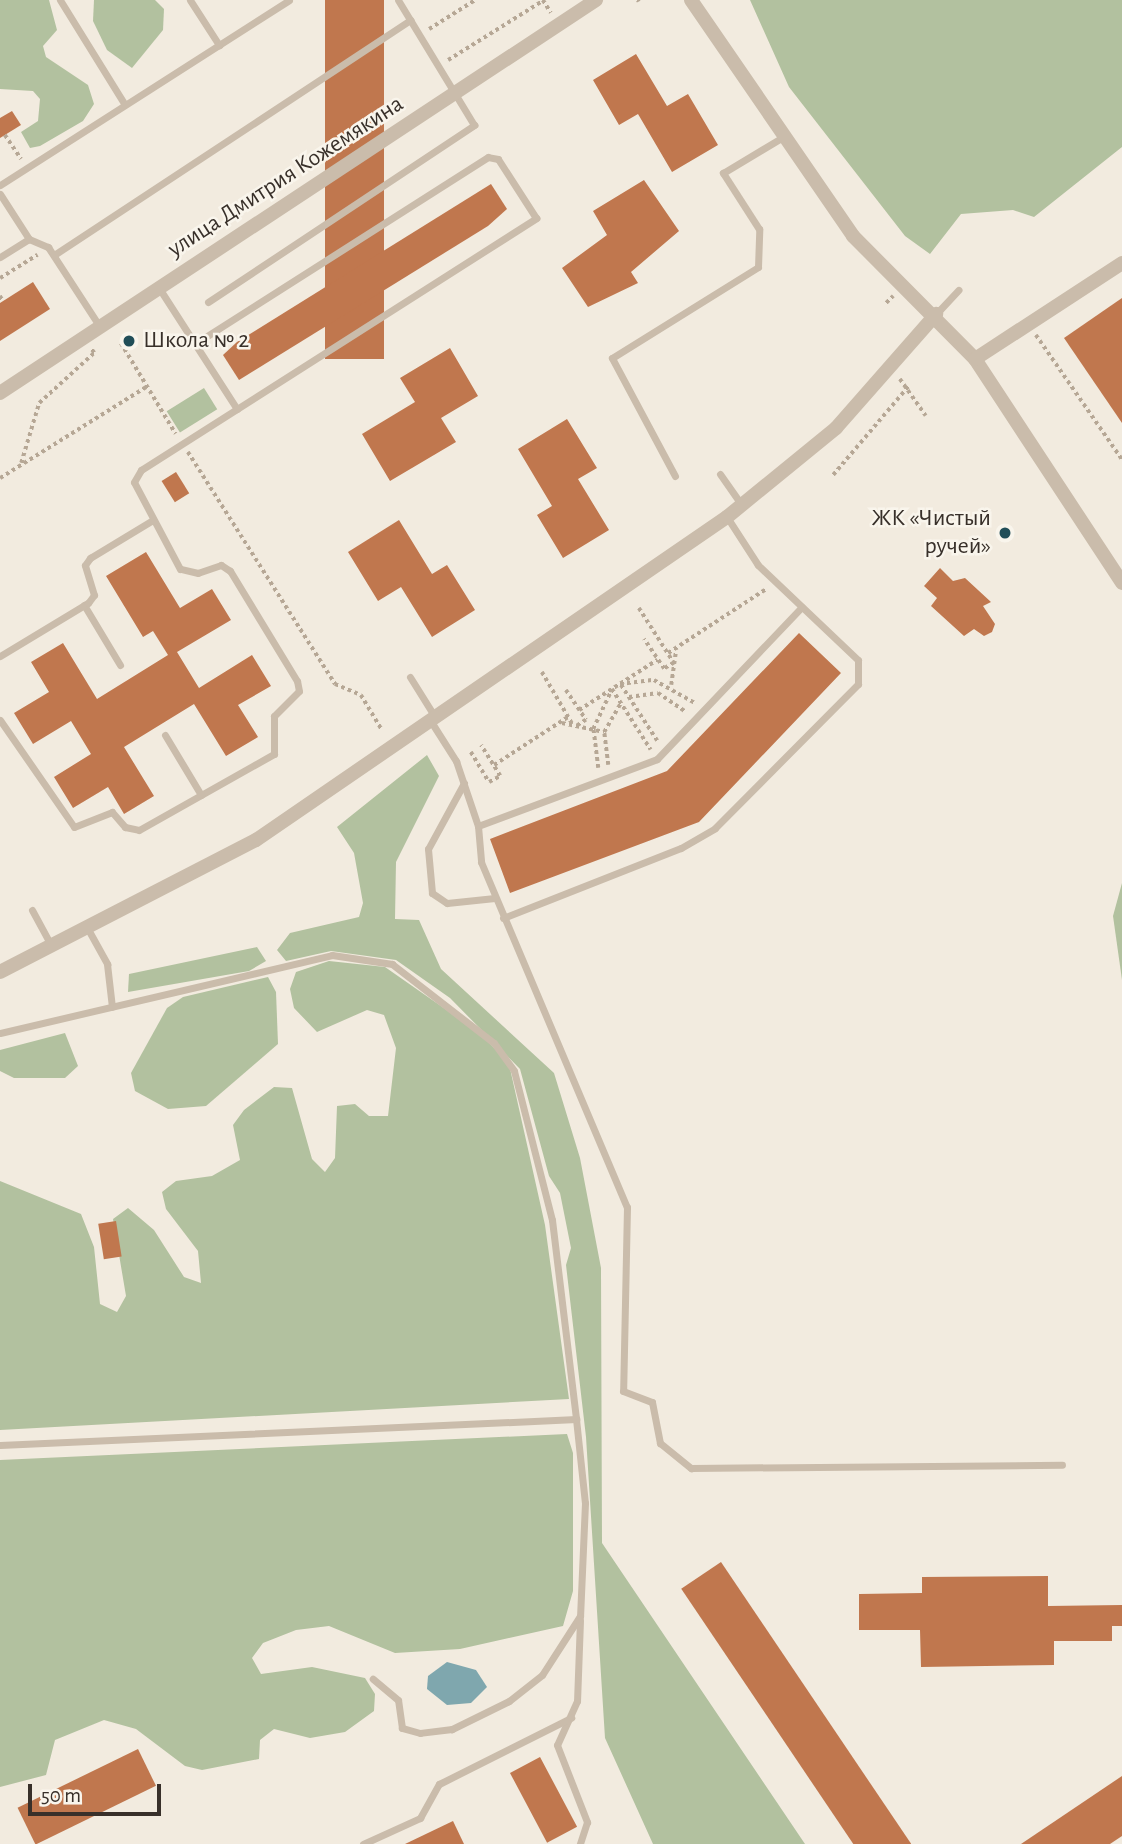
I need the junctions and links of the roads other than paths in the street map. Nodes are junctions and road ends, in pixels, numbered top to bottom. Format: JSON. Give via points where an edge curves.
{"nodes":[{"id":1,"x":60,"y":0,"type":"edge"},
{"id":2,"x":190,"y":0,"type":"edge"},
{"id":3,"x":289,"y":0,"type":"edge"},
{"id":4,"x":398,"y":0,"type":"edge"},
{"id":5,"x":596,"y":0,"type":"edge"},
{"id":6,"x":691,"y":0,"type":"edge"},
{"id":7,"x":410,"y":20,"type":"junction"},
{"id":8,"x":219,"y":45,"type":"junction"},
{"id":9,"x":456,"y":93,"type":"junction"},
{"id":10,"x":125,"y":105,"type":"junction"},
{"id":11,"x":783,"y":137,"type":"junction"},
{"id":12,"x":0,"y":185,"type":"edge"},
{"id":13,"x":0,"y":194,"type":"edge"},
{"id":14,"x":29,"y":239,"type":"junction"},
{"id":15,"x":54,"y":255,"type":"junction"},
{"id":16,"x":0,"y":257,"type":"edge"},
{"id":17,"x":1122,"y":263,"type":"edge"},
{"id":18,"x":159,"y":288,"type":"junction"},
{"id":19,"x":958,"y":290,"type":"dead end"},
{"id":20,"x":208,"y":302,"type":"dead end"},
{"id":21,"x":936,"y":314,"type":"junction"},
{"id":22,"x":100,"y":327,"type":"junction"},
{"id":23,"x":195,"y":344,"type":"junction"},
{"id":24,"x":975,"y":359,"type":"junction"},
{"id":25,"x":0,"y":393,"type":"edge"},
{"id":26,"x":237,"y":409,"type":"junction"},
{"id":27,"x":720,"y":474,"type":"dead end"},
{"id":28,"x":675,"y":476,"type":"dead end"},
{"id":29,"x":742,"y":506,"type":"junction"},
{"id":30,"x":727,"y":517,"type":"junction"},
{"id":31,"x":151,"y":521,"type":"junction"},
{"id":32,"x":1120,"y":577,"type":"edge"},
{"id":33,"x":84,"y":605,"type":"junction"},
{"id":34,"x":802,"y":607,"type":"junction"},
{"id":35,"x":0,"y":656,"type":"edge"},
{"id":36,"x":120,"y":665,"type":"dead end"},
{"id":37,"x":410,"y":677,"type":"dead end"},
{"id":38,"x":432,"y":718,"type":"junction"},
{"id":39,"x":0,"y":720,"type":"edge"},
{"id":40,"x":165,"y":735,"type":"dead end"},
{"id":41,"x":464,"y":783,"type":"junction"},
{"id":42,"x":201,"y":795,"type":"junction"},
{"id":43,"x":478,"y":827,"type":"junction"},
{"id":44,"x":495,"y":898,"type":"junction"},
{"id":45,"x":32,"y":910,"type":"dead end"},
{"id":46,"x":503,"y":918,"type":"junction"},
{"id":47,"x":89,"y":931,"type":"junction"},
{"id":48,"x":53,"y":949,"type":"junction"},
{"id":49,"x":0,"y":972,"type":"edge"},
{"id":50,"x":113,"y":1007,"type":"junction"},
{"id":51,"x":0,"y":1034,"type":"edge"},
{"id":52,"x":576,"y":1419,"type":"junction"},
{"id":53,"x":0,"y":1445,"type":"edge"},
{"id":54,"x":1062,"y":1465,"type":"dead end"},
{"id":55,"x":580,"y":1616,"type":"junction"},
{"id":56,"x":373,"y":1679,"type":"dead end"},
{"id":57,"x":571,"y":1718,"type":"junction"},
{"id":58,"x":363,"y":1844,"type":"edge"},
{"id":59,"x":580,"y":1844,"type":"edge"}],
"edges":[{"from":1,"to":10,"type":"lane"},
{"from":2,"to":8,"type":"lane"},
{"from":3,"to":8,"type":"lane"},
{"from":4,"to":7,"type":"lane"},
{"from":5,"to":9,"type":"street","name":"улица Дмитрия Кожемякина"},
{"from":6,"to":11,"type":"street"},
{"from":7,"to":9,"type":"lane"},
{"from":7,"to":15,"type":"lane"},
{"from":8,"to":10,"type":"lane"},
{"from":9,"to":18,"type":"street","name":"улица Дмитрия Кожемякина"},
{"from":9,"to":20,"type":"lane","via":[[473,119],[471,130]]},
{"from":10,"to":12,"type":"lane"},
{"from":11,"to":21,"type":"street","via":[[853,236]]},
{"from":11,"to":28,"type":"lane","via":[[723,173],[759,229],[758,267],[612,358]]},
{"from":13,"to":14,"type":"lane"},
{"from":14,"to":15,"type":"lane","via":[[48,247]]},
{"from":14,"to":16,"type":"lane"},
{"from":15,"to":22,"type":"lane"},
{"from":17,"to":24,"type":"street"},
{"from":18,"to":22,"type":"street","name":"улица Дмитрия Кожемякина"},
{"from":18,"to":23,"type":"lane"},
{"from":19,"to":21,"type":"lane"},
{"from":21,"to":24,"type":"street"},
{"from":21,"to":29,"type":"street","via":[[836,428]]},
{"from":22,"to":25,"type":"street","name":"улица Дмитрия Кожемякина"},
{"from":23,"to":26,"type":"lane"},
{"from":23,"to":26,"type":"lane","via":[[488,157],[498,159],[536,218]]},
{"from":24,"to":32,"type":"street"},
{"from":26,"to":31,"type":"lane","via":[[134,482]]},
{"from":27,"to":29,"type":"lane"},
{"from":29,"to":30,"type":"street"},
{"from":30,"to":34,"type":"lane","via":[[776,583]]},
{"from":30,"to":38,"type":"street"},
{"from":31,"to":33,"type":"lane","via":[[90,558],[85,565],[94,594]]},
{"from":31,"to":42,"type":"lane","via":[[180,569],[198,573],[221,565],[230,571],[299,691],[274,716],[274,754]]},
{"from":33,"to":35,"type":"lane"},
{"from":33,"to":36,"type":"lane"},
{"from":34,"to":43,"type":"lane","via":[[657,759]]},
{"from":34,"to":46,"type":"lane","via":[[858,660],[858,684],[741,807],[681,848]]},
{"from":37,"to":38,"type":"lane"},
{"from":38,"to":41,"type":"lane"},
{"from":38,"to":47,"type":"street","via":[[256,840]]},
{"from":39,"to":42,"type":"lane","via":[[74,827],[112,812],[131,831],[139,830]]},
{"from":40,"to":42,"type":"lane"},
{"from":41,"to":43,"type":"lane"},
{"from":41,"to":44,"type":"lane","via":[[428,849],[432,893],[447,903]]},
{"from":43,"to":44,"type":"lane","via":[[481,862]]},
{"from":44,"to":46,"type":"lane"},
{"from":45,"to":48,"type":"lane"},
{"from":46,"to":54,"type":"lane","via":[[627,1207],[622,1391],[652,1402],[660,1443],[691,1468]]},
{"from":47,"to":48,"type":"street"},
{"from":47,"to":50,"type":"lane","via":[[107,964]]},
{"from":48,"to":49,"type":"street"},
{"from":50,"to":51,"type":"lane"},
{"from":50,"to":52,"type":"lane","via":[[332,955],[392,964],[494,1043],[514,1070],[527,1109],[552,1220]]},
{"from":52,"to":53,"type":"lane"},
{"from":52,"to":55,"type":"lane","via":[[585,1503]]},
{"from":55,"to":56,"type":"lane","via":[[542,1675],[509,1701],[452,1729],[420,1733],[402,1728],[398,1700]]},
{"from":55,"to":57,"type":"lane"},
{"from":57,"to":58,"type":"lane","via":[[439,1784],[420,1818]]},
{"from":57,"to":59,"type":"lane","via":[[557,1745],[587,1822]]}]}
